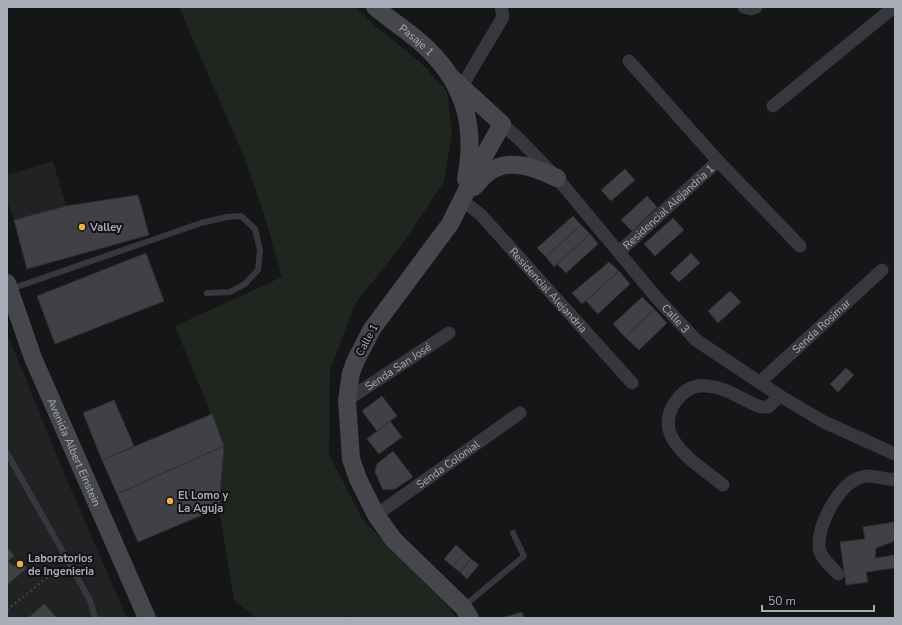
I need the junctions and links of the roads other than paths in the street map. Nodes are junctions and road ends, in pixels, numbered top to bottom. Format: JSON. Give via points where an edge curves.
{"nodes":[{"id":1,"x":375,"y":7,"type":"edge"},
{"id":2,"x":501,"y":7,"type":"edge"},
{"id":3,"x":744,"y":7,"type":"edge"},
{"id":4,"x":756,"y":7,"type":"edge"},
{"id":5,"x":894,"y":7,"type":"edge"},
{"id":6,"x":629,"y":61,"type":"dead end"},
{"id":7,"x":457,"y":82,"type":"junction"},
{"id":8,"x":773,"y":106,"type":"dead end"},
{"id":9,"x":502,"y":124,"type":"junction"},
{"id":10,"x":718,"y":161,"type":"junction"},
{"id":11,"x":557,"y":178,"type":"junction"},
{"id":12,"x":462,"y":200,"type":"junction"},
{"id":13,"x":800,"y":246,"type":"dead end"},
{"id":14,"x":619,"y":252,"type":"junction"},
{"id":15,"x":882,"y":270,"type":"dead end"},
{"id":16,"x":8,"y":286,"type":"edge"},
{"id":17,"x":208,"y":293,"type":"dead end"},
{"id":18,"x":449,"y":333,"type":"dead end"},
{"id":19,"x":760,"y":382,"type":"junction"},
{"id":20,"x":632,"y":383,"type":"dead end"},
{"id":21,"x":780,"y":396,"type":"junction"},
{"id":22,"x":347,"y":400,"type":"junction"},
{"id":23,"x":520,"y":413,"type":"dead end"},
{"id":24,"x":7,"y":453,"type":"edge"},
{"id":25,"x":895,"y":454,"type":"edge"},
{"id":26,"x":895,"y":479,"type":"edge"},
{"id":27,"x":724,"y":485,"type":"dead end"},
{"id":28,"x":376,"y":515,"type":"junction"},
{"id":29,"x":513,"y":533,"type":"dead end"},
{"id":30,"x":838,"y":574,"type":"dead end"},
{"id":31,"x":467,"y":612,"type":"edge"},
{"id":32,"x":95,"y":618,"type":"edge"},
{"id":33,"x":147,"y":618,"type":"edge"}],
"edges":[{"from":1,"to":7,"type":"street","name":"Pasaje 1","via":[[419,40]]},
{"from":2,"to":7,"type":"street","via":[[503,17]]},
{"from":3,"to":4,"type":"street"},
{"from":5,"to":8,"type":"street"},
{"from":6,"to":10,"type":"street"},
{"from":7,"to":9,"type":"street"},
{"from":7,"to":12,"type":"street","via":[[471,139]]},
{"from":9,"to":11,"type":"street","name":"Calle 3"},
{"from":9,"to":12,"type":"street","name":"Calle 1"},
{"from":10,"to":13,"type":"street"},
{"from":10,"to":14,"type":"street","name":"Residencial Alejandria 1"},
{"from":11,"to":12,"type":"street","via":[[534,167],[506,165],[489,172]]},
{"from":11,"to":14,"type":"street","name":"Calle 3"},
{"from":12,"to":20,"type":"street","name":"Residencial Alejandria","via":[[480,215]]},
{"from":12,"to":22,"type":"street","name":"Calle 1","via":[[450,224],[372,329],[356,360]]},
{"from":14,"to":19,"type":"street","name":"Calle 3","via":[[696,340]]},
{"from":15,"to":19,"type":"street","name":"Senda Rosimar"},
{"from":16,"to":17,"type":"lane","via":[[201,223],[241,216],[255,228],[260,250],[258,270],[245,284],[230,292]]},
{"from":16,"to":33,"type":"street","name":"Avenida Albert Einstein","via":[[33,358]]},
{"from":18,"to":22,"type":"street","name":"Senda San José"},
{"from":19,"to":21,"type":"street","name":"Calle 3"},
{"from":21,"to":25,"type":"street","name":"Calle 3","via":[[824,422]]},
{"from":21,"to":27,"type":"street","via":[[768,407],[761,407],[718,387],[699,386],[692,387],[680,395],[671,408],[668,428],[675,444]]},
{"from":22,"to":28,"type":"street","name":"Calle 1","via":[[351,459]]},
{"from":23,"to":28,"type":"street","name":"Senda Colonial"},
{"from":24,"to":32,"type":"lane","via":[[90,600]]},
{"from":26,"to":30,"type":"street","via":[[860,477],[836,497],[825,518],[819,547],[821,554]]},
{"from":28,"to":31,"type":"street","name":"Calle 1","via":[[393,538]]},
{"from":29,"to":31,"type":"lane","via":[[524,556]]}]}
